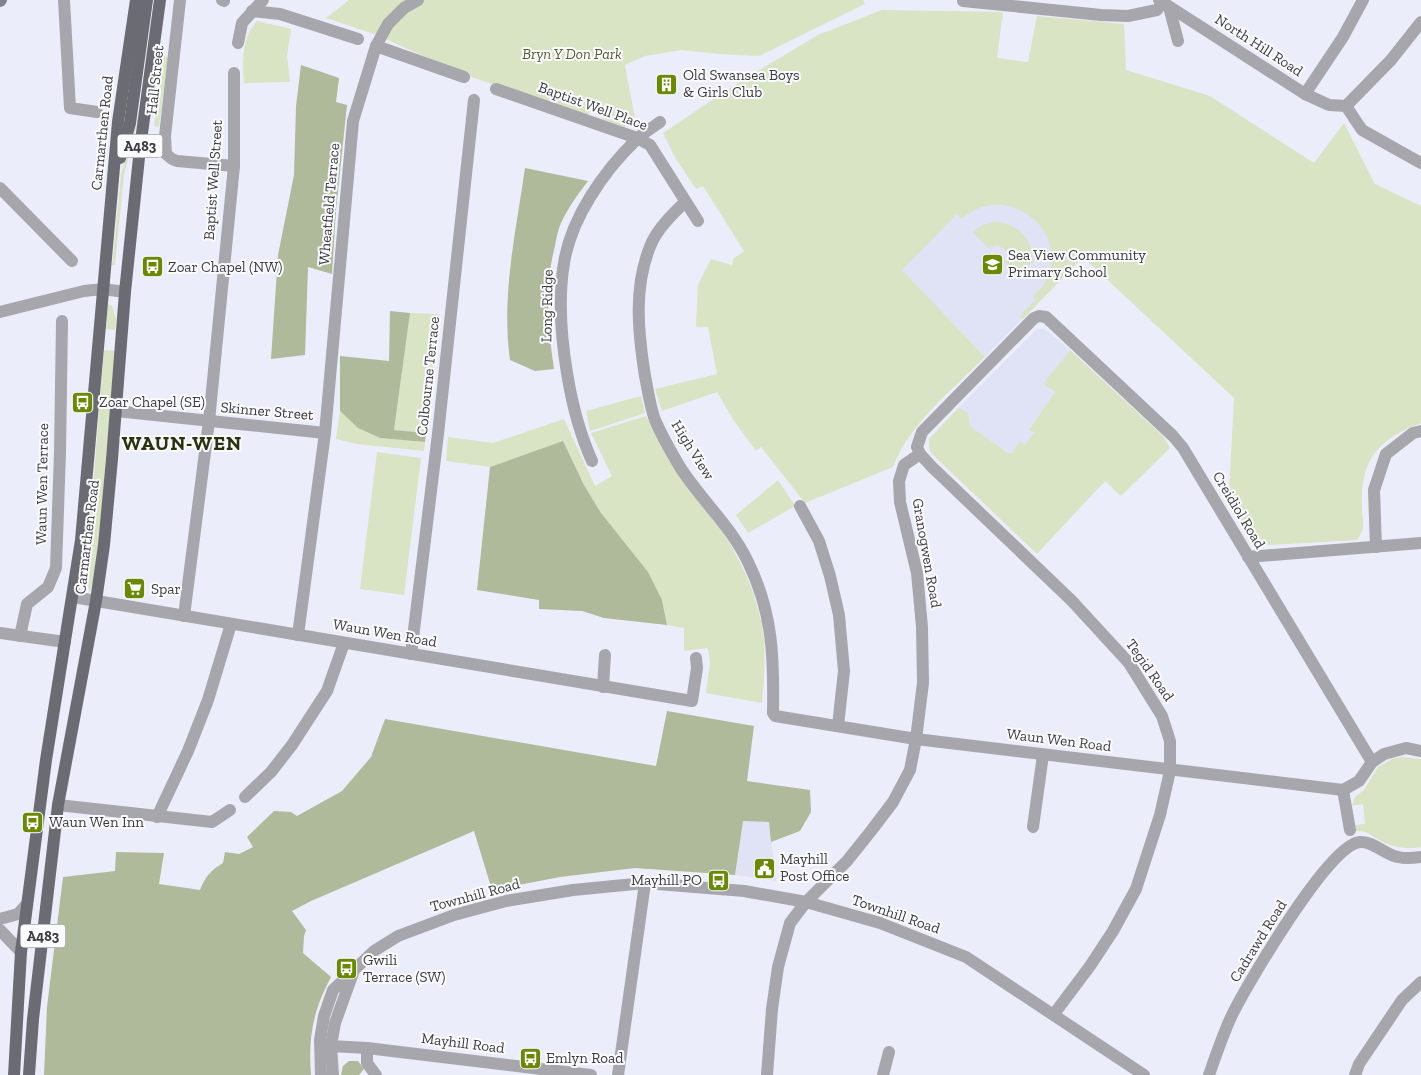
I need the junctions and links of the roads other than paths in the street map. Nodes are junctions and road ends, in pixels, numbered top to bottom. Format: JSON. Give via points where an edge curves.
{"nodes":[{"id":1,"x":64,"y":0,"type":"edge"},
{"id":2,"x":136,"y":0,"type":"edge"},
{"id":3,"x":147,"y":0,"type":"edge"},
{"id":4,"x":160,"y":0,"type":"edge"},
{"id":5,"x":180,"y":0,"type":"edge"},
{"id":6,"x":263,"y":0,"type":"edge"},
{"id":7,"x":418,"y":0,"type":"edge"},
{"id":8,"x":1363,"y":0,"type":"edge"},
{"id":9,"x":963,"y":2,"type":"dead end"},
{"id":10,"x":1164,"y":3,"type":"edge"},
{"id":11,"x":252,"y":11,"type":"junction"},
{"id":12,"x":1421,"y":22,"type":"edge"},
{"id":13,"x":358,"y":39,"type":"dead end"},
{"id":14,"x":1178,"y":42,"type":"dead end"},
{"id":15,"x":238,"y":43,"type":"dead end"},
{"id":16,"x":376,"y":46,"type":"junction"},
{"id":17,"x":234,"y":73,"type":"dead end"},
{"id":18,"x":464,"y":77,"type":"dead end"},
{"id":19,"x":496,"y":89,"type":"dead end"},
{"id":20,"x":1305,"y":94,"type":"junction"},
{"id":21,"x":474,"y":100,"type":"dead end"},
{"id":22,"x":1346,"y":106,"type":"junction"},
{"id":23,"x":97,"y":112,"type":"dead end"},
{"id":24,"x":660,"y":122,"type":"dead end"},
{"id":25,"x":637,"y":138,"type":"junction"},
{"id":26,"x":1421,"y":163,"type":"edge"},
{"id":27,"x":234,"y":166,"type":"junction"},
{"id":28,"x":113,"y":182,"type":"junction"},
{"id":29,"x":0,"y":188,"type":"edge"},
{"id":30,"x":686,"y":202,"type":"junction"},
{"id":31,"x":698,"y":221,"type":"dead end"},
{"id":32,"x":72,"y":261,"type":"dead end"},
{"id":33,"x":103,"y":289,"type":"junction"},
{"id":34,"x":125,"y":292,"type":"junction"},
{"id":35,"x":0,"y":312,"type":"edge"},
{"id":36,"x":62,"y":321,"type":"dead end"},
{"id":37,"x":116,"y":411,"type":"junction"},
{"id":38,"x":209,"y":422,"type":"junction"},
{"id":39,"x":1421,"y":431,"type":"edge"},
{"id":40,"x":325,"y":432,"type":"junction"},
{"id":41,"x":920,"y":454,"type":"junction"},
{"id":42,"x":592,"y":460,"type":"dead end"},
{"id":43,"x":800,"y":506,"type":"dead end"},
{"id":44,"x":1421,"y":543,"type":"edge"},
{"id":45,"x":1376,"y":547,"type":"junction"},
{"id":46,"x":1248,"y":557,"type":"junction"},
{"id":47,"x":73,"y":598,"type":"junction"},
{"id":48,"x":96,"y":601,"type":"junction"},
{"id":49,"x":184,"y":616,"type":"junction"},
{"id":50,"x":231,"y":624,"type":"junction"},
{"id":51,"x":0,"y":634,"type":"edge"},
{"id":52,"x":298,"y":635,"type":"junction"},
{"id":53,"x":20,"y":636,"type":"junction"},
{"id":54,"x":65,"y":642,"type":"junction"},
{"id":55,"x":344,"y":643,"type":"junction"},
{"id":56,"x":412,"y":654,"type":"junction"},
{"id":57,"x":605,"y":654,"type":"dead end"},
{"id":58,"x":696,"y":658,"type":"dead end"},
{"id":59,"x":603,"y":686,"type":"junction"},
{"id":60,"x":773,"y":713,"type":"joint"},
{"id":61,"x":838,"y":726,"type":"junction"},
{"id":62,"x":916,"y":739,"type":"junction"},
{"id":63,"x":1421,"y":751,"type":"edge"},
{"id":64,"x":1043,"y":755,"type":"junction"},
{"id":65,"x":1372,"y":762,"type":"junction"},
{"id":66,"x":1170,"y":771,"type":"junction"},
{"id":67,"x":1343,"y":790,"type":"junction"},
{"id":68,"x":245,"y":797,"type":"dead end"},
{"id":69,"x":58,"y":804,"type":"junction"},
{"id":70,"x":230,"y":810,"type":"dead end"},
{"id":71,"x":157,"y":817,"type":"junction"},
{"id":72,"x":1032,"y":827,"type":"dead end"},
{"id":73,"x":1350,"y":830,"type":"dead end"},
{"id":74,"x":1421,"y":857,"type":"edge"},
{"id":75,"x":645,"y":883,"type":"junction"},
{"id":76,"x":806,"y":902,"type":"junction"},
{"id":77,"x":27,"y":904,"type":"junction"},
{"id":78,"x":0,"y":919,"type":"edge"},
{"id":79,"x":0,"y":930,"type":"edge"},
{"id":80,"x":21,"y":952,"type":"junction"},
{"id":81,"x":353,"y":973,"type":"junction"},
{"id":82,"x":1421,"y":982,"type":"edge"},
{"id":83,"x":1054,"y":1014,"type":"junction"},
{"id":84,"x":331,"y":1046,"type":"junction"},
{"id":85,"x":367,"y":1048,"type":"junction"},
{"id":86,"x":889,"y":1052,"type":"dead end"},
{"id":87,"x":29,"y":1072,"type":"edge"},
{"id":88,"x":14,"y":1075,"type":"edge"},
{"id":89,"x":321,"y":1075,"type":"edge"},
{"id":90,"x":333,"y":1075,"type":"edge"},
{"id":91,"x":376,"y":1075,"type":"edge"},
{"id":92,"x":591,"y":1075,"type":"edge"},
{"id":93,"x":618,"y":1075,"type":"edge"},
{"id":94,"x":768,"y":1075,"type":"edge"},
{"id":95,"x":883,"y":1075,"type":"edge"},
{"id":96,"x":1144,"y":1075,"type":"edge"},
{"id":97,"x":1209,"y":1075,"type":"edge"},
{"id":98,"x":1355,"y":1075,"type":"edge"}],
"edges":[{"from":1,"to":23,"type":"street","via":[[70,108]]},
{"from":2,"to":28,"type":"main road","name":"Carmarthen Road","number":"A483","via":[[118,122]]},
{"from":3,"to":28,"type":"main road","number":"A483","via":[[130,123]]},
{"from":4,"to":34,"type":"main road","name":"Carmarthen Road","number":"A483"},
{"from":5,"to":27,"type":"street","name":"Hall Street","via":[[165,136],[166,154],[178,161]]},
{"from":6,"to":11,"type":"street"},
{"from":7,"to":16,"type":"street","name":"Wheatfield Terrace","via":[[388,24]]},
{"from":8,"to":20,"type":"street"},
{"from":9,"to":10,"type":"street","via":[[1128,16],[1157,10]]},
{"from":10,"to":14,"type":"street"},
{"from":10,"to":20,"type":"street","name":"North Hill Road"},
{"from":11,"to":13,"type":"street","via":[[280,14]]},
{"from":11,"to":15,"type":"street","via":[[242,23]]},
{"from":12,"to":22,"type":"street","via":[[1391,60]]},
{"from":16,"to":18,"type":"street"},
{"from":16,"to":40,"type":"street","name":"Wheatfield Terrace","via":[[353,121]]},
{"from":17,"to":27,"type":"street","name":"Baptist Well Street"},
{"from":19,"to":25,"type":"street","name":"Baptist Well Place"},
{"from":20,"to":22,"type":"street","name":"North Hill Road","via":[[1329,104]]},
{"from":21,"to":56,"type":"street","name":"Colbourne Terrace"},
{"from":22,"to":26,"type":"street","via":[[1362,130]]},
{"from":24,"to":25,"type":"street","name":"Long Ridge"},
{"from":25,"to":30,"type":"street","name":"Baptist Well Place","via":[[650,145]]},
{"from":25,"to":42,"type":"street","name":"Long Ridge","via":[[608,170],[589,199],[575,226],[564,262],[560,302],[563,349],[576,419]]},
{"from":27,"to":38,"type":"street","name":"Baptist Well Street"},
{"from":28,"to":33,"type":"main road","name":"Carmarthen Road","number":"A483"},
{"from":29,"to":32,"type":"street"},
{"from":30,"to":31,"type":"street","name":"Baptist Well Place"},
{"from":30,"to":60,"type":"street","name":"High View","via":[[666,220],[653,241],[642,277],[638,312],[648,392],[655,419],[668,447],[737,542],[752,572],[769,621],[774,673]]},
{"from":33,"to":34,"type":"street"},
{"from":33,"to":35,"type":"street"},
{"from":33,"to":47,"type":"main road","name":"Carmarthen Road","number":"A483"},
{"from":34,"to":37,"type":"main road","name":"Carmarthen Road","number":"A483"},
{"from":36,"to":53,"type":"street","name":"Waun Wen Terrace","via":[[56,568],[48,587],[27,604]]},
{"from":37,"to":38,"type":"street","name":"Skinner Street"},
{"from":37,"to":48,"type":"main road","name":"Carmarthen Road","number":"A483"},
{"from":38,"to":40,"type":"street","name":"Skinner Street"},
{"from":38,"to":49,"type":"street","name":"Baptist Well Street"},
{"from":39,"to":45,"type":"street","via":[[1413,433],[1386,454],[1374,490]]},
{"from":40,"to":52,"type":"street","name":"Wheatfield Terrace"},
{"from":41,"to":46,"type":"street","name":"Creidiol Road","via":[[917,447],[922,432],[1034,318],[1046,317],[1173,436]]},
{"from":41,"to":62,"type":"street","name":"Granogwen Road","via":[[904,465],[899,481],[900,502],[917,573],[922,627],[923,683]]},
{"from":41,"to":66,"type":"street","name":"Tegid Road","via":[[1072,601],[1129,663],[1162,716],[1170,741]]},
{"from":43,"to":61,"type":"street","via":[[819,541],[839,615],[844,671]]},
{"from":44,"to":45,"type":"street"},
{"from":45,"to":46,"type":"street"},
{"from":46,"to":65,"type":"street","name":"Creidiol Road"},
{"from":47,"to":48,"type":"street","name":"Waun Wen Road"},
{"from":47,"to":54,"type":"main road","name":"Carmarthen Road","number":"A483"},
{"from":48,"to":49,"type":"street","name":"Waun Wen Road"},
{"from":48,"to":69,"type":"main road","name":"Carmarthen Road","number":"A483"},
{"from":49,"to":50,"type":"street","name":"Waun Wen Road"},
{"from":50,"to":52,"type":"street","name":"Waun Wen Road"},
{"from":50,"to":71,"type":"street","via":[[208,700]]},
{"from":51,"to":53,"type":"street"},
{"from":52,"to":55,"type":"street","name":"Waun Wen Road"},
{"from":53,"to":54,"type":"street"},
{"from":54,"to":77,"type":"main road","name":"Carmarthen Road","number":"A483"},
{"from":55,"to":56,"type":"street","name":"Waun Wen Road"},
{"from":55,"to":68,"type":"street","via":[[328,691],[292,745]]},
{"from":56,"to":59,"type":"street","name":"Waun Wen Road"},
{"from":57,"to":59,"type":"street"},
{"from":58,"to":59,"type":"street","name":"Waun Wen Road","via":[[692,701]]},
{"from":60,"to":61,"type":"street","name":"Waun Wen Road","via":[[778,718]]},
{"from":61,"to":62,"type":"street","name":"Waun Wen Road"},
{"from":62,"to":64,"type":"street","name":"Waun Wen Road"},
{"from":62,"to":76,"type":"street","name":"Granogwen Road","via":[[910,770],[893,802],[847,861]]},
{"from":63,"to":65,"type":"street","via":[[1395,750]]},
{"from":64,"to":66,"type":"street","name":"Waun Wen Road"},
{"from":64,"to":72,"type":"street"},
{"from":65,"to":67,"type":"street","via":[[1359,781]]},
{"from":66,"to":67,"type":"street","name":"Waun Wen Road"},
{"from":66,"to":83,"type":"street","name":"Tegid Road","via":[[1160,815],[1136,889],[1109,938]]},
{"from":67,"to":73,"type":"street"},
{"from":69,"to":71,"type":"street"},
{"from":69,"to":87,"type":"main road","name":"Carmarthen Road","number":"A483","via":[[32,1019]]},
{"from":70,"to":71,"type":"street","via":[[212,822]]},
{"from":74,"to":97,"type":"street","name":"Cadrawd Road","via":[[1399,858],[1359,842],[1347,848],[1324,870],[1288,921],[1232,1015]]},
{"from":75,"to":76,"type":"street","name":"Townhill Road","via":[[744,891]]},
{"from":75,"to":81,"type":"street","name":"Townhill Road","via":[[506,901],[454,915],[398,936],[374,951]]},
{"from":75,"to":93,"type":"street"},
{"from":76,"to":83,"type":"street","name":"Townhill Road","via":[[880,923],[966,957]]},
{"from":76,"to":94,"type":"street","name":"Granogwen Road","via":[[790,923],[778,967]]},
{"from":77,"to":78,"type":"street","via":[[18,914]]},
{"from":77,"to":80,"type":"main road","name":"Carmarthen Road","number":"A483"},
{"from":79,"to":80,"type":"street"},
{"from":80,"to":88,"type":"main road","name":"Carmarthen Road","number":"A483"},
{"from":81,"to":84,"type":"street","name":"Townhill Road","via":[[335,1023]]},
{"from":81,"to":89,"type":"street","name":"Townhill Road","via":[[333,990],[324,1016],[320,1040]]},
{"from":82,"to":98,"type":"street","via":[[1387,1021]]},
{"from":83,"to":96,"type":"street","name":"Townhill Road"},
{"from":84,"to":85,"type":"street","name":"Mayhill Road"},
{"from":84,"to":90,"type":"street","name":"Townhill Road"},
{"from":85,"to":91,"type":"street","via":[[367,1062]]},
{"from":85,"to":92,"type":"street","name":"Mayhill Road"},
{"from":86,"to":95,"type":"street"}]}
